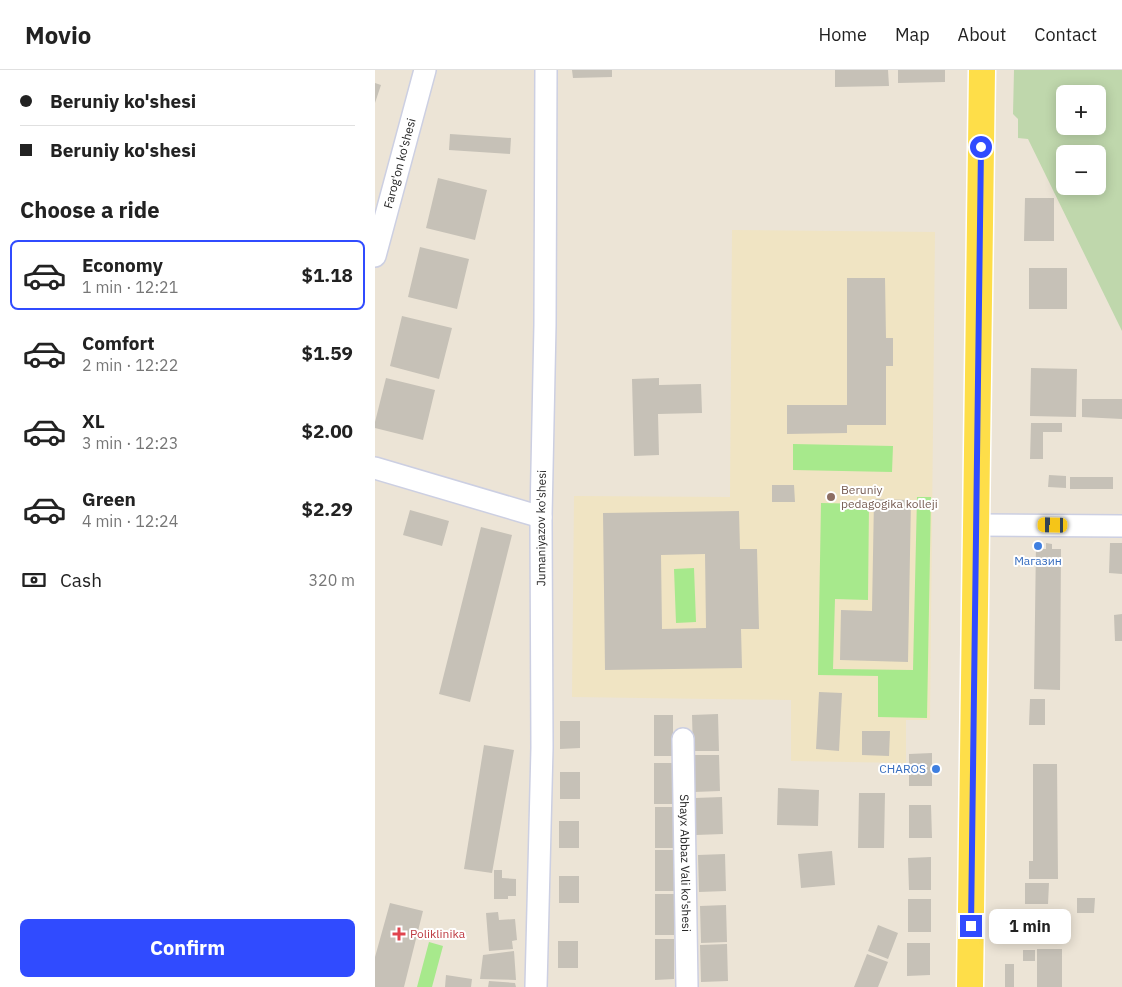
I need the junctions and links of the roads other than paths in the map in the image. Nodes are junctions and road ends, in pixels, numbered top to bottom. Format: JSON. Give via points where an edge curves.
{"nodes":[{"id":1,"x":425,"y":70,"type":"edge"},
{"id":2,"x":546,"y":70,"type":"edge"},
{"id":3,"x":982,"y":70,"type":"edge"},
{"id":4,"x":375,"y":256,"type":"edge"},
{"id":5,"x":375,"y":468,"type":"edge"},
{"id":6,"x":541,"y":517,"type":"junction"},
{"id":7,"x":977,"y":525,"type":"junction"},
{"id":8,"x":1122,"y":526,"type":"edge"},
{"id":9,"x":683,"y":739,"type":"dead end"},
{"id":10,"x":536,"y":987,"type":"edge"},
{"id":11,"x":687,"y":987,"type":"edge"},
{"id":12,"x":970,"y":987,"type":"edge"}],
"edges":[{"from":1,"to":4,"type":"street","name":"Farog'on ko'shesi"},
{"from":2,"to":6,"type":"street","name":"Jumaniyazov ko'shesi"},
{"from":3,"to":7,"type":"main road"},
{"from":5,"to":6,"type":"street"},
{"from":6,"to":10,"type":"street","name":"Jumaniyazov ko'shesi","via":[[542,748]]},
{"from":7,"to":8,"type":"street"},
{"from":7,"to":12,"type":"main road"},
{"from":9,"to":11,"type":"street","name":"Shayx Abbaz Vali ko'shesi"}]}
